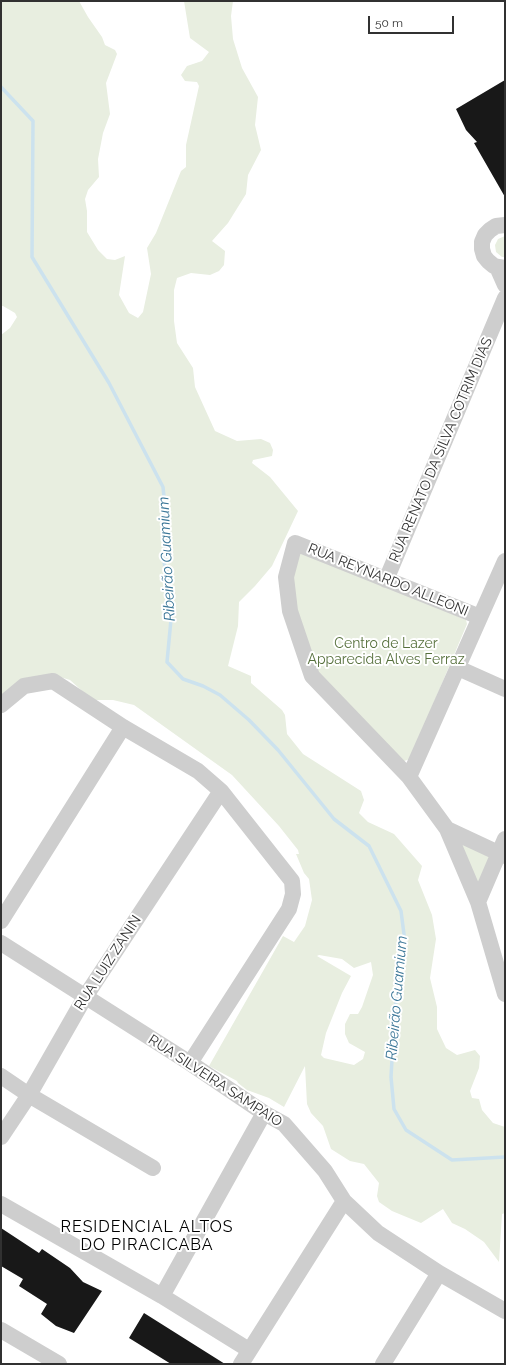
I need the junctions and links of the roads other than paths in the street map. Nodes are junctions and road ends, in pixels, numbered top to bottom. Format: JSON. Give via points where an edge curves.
{"nodes":[{"id":1,"x":504,"y":224,"type":"edge"},
{"id":2,"x":501,"y":267,"type":"edge"},
{"id":3,"x":505,"y":285,"type":"edge"},
{"id":4,"x":505,"y":298,"type":"edge"},
{"id":5,"x":505,"y":561,"type":"edge"},
{"id":6,"x":386,"y":580,"type":"junction"},
{"id":7,"x":480,"y":617,"type":"junction"},
{"id":8,"x":458,"y":668,"type":"junction"},
{"id":9,"x":505,"y":689,"type":"edge"},
{"id":10,"x":1,"y":705,"type":"edge"},
{"id":11,"x":123,"y":727,"type":"junction"},
{"id":12,"x":409,"y":777,"type":"junction"},
{"id":13,"x":221,"y":791,"type":"junction"},
{"id":14,"x":447,"y":829,"type":"junction"},
{"id":15,"x":503,"y":850,"type":"edge"},
{"id":16,"x":478,"y":902,"type":"junction"},
{"id":17,"x":1,"y":922,"type":"edge"},
{"id":18,"x":1,"y":943,"type":"edge"},
{"id":19,"x":505,"y":994,"type":"edge"},
{"id":20,"x":85,"y":997,"type":"junction"},
{"id":21,"x":190,"y":1063,"type":"junction"},
{"id":22,"x":1,"y":1076,"type":"edge"},
{"id":23,"x":29,"y":1094,"type":"junction"},
{"id":24,"x":264,"y":1113,"type":"junction"},
{"id":25,"x":1,"y":1137,"type":"edge"},
{"id":26,"x":152,"y":1168,"type":"dead end"},
{"id":27,"x":344,"y":1201,"type":"junction"},
{"id":28,"x":1,"y":1204,"type":"edge"},
{"id":29,"x":439,"y":1273,"type":"junction"},
{"id":30,"x":162,"y":1296,"type":"junction"},
{"id":31,"x":505,"y":1311,"type":"edge"},
{"id":32,"x":2,"y":1334,"type":"edge"},
{"id":33,"x":249,"y":1350,"type":"junction"},
{"id":34,"x":59,"y":1364,"type":"edge"},
{"id":35,"x":241,"y":1364,"type":"edge"},
{"id":36,"x":383,"y":1364,"type":"edge"}],
"edges":[{"from":1,"to":2,"type":"street","via":[[490,230],[482,242],[484,256],[488,261]]},
{"from":2,"to":3,"type":"street"},
{"from":4,"to":6,"type":"street","name":"RUA RENATO DA SILVA COTRIM DIAS"},
{"from":5,"to":7,"type":"street"},
{"from":6,"to":7,"type":"street","name":"RUA REYNARDO ALLEONI"},
{"from":6,"to":12,"type":"street","name":"RUA REYNARDO ALLEONI","via":[[295,543],[286,577],[290,611],[312,676]]},
{"from":7,"to":8,"type":"street"},
{"from":8,"to":9,"type":"street"},
{"from":8,"to":12,"type":"street"},
{"from":10,"to":11,"type":"street","via":[[24,686],[53,681]]},
{"from":11,"to":13,"type":"street","via":[[198,771]]},
{"from":11,"to":17,"type":"street"},
{"from":12,"to":14,"type":"street"},
{"from":13,"to":20,"type":"street","name":"RUA LUIZ ZANIN"},
{"from":13,"to":21,"type":"street","via":[[292,881],[293,894],[289,909]]},
{"from":14,"to":15,"type":"street"},
{"from":14,"to":16,"type":"street"},
{"from":15,"to":16,"type":"street"},
{"from":16,"to":19,"type":"street"},
{"from":18,"to":20,"type":"street","name":"RUA SILVEIRA SAMPAIO"},
{"from":20,"to":21,"type":"street","name":"RUA SILVEIRA SAMPAIO"},
{"from":20,"to":23,"type":"street","name":"RUA LUIZ ZANIN"},
{"from":21,"to":24,"type":"street","name":"RUA SILVEIRA SAMPAIO"},
{"from":22,"to":23,"type":"street"},
{"from":23,"to":25,"type":"street","name":"RUA LUIZ ZANIN"},
{"from":23,"to":26,"type":"street"},
{"from":24,"to":27,"type":"street","name":"RUA SILVEIRA SAMPAIO","via":[[284,1124],[325,1171]]},
{"from":24,"to":30,"type":"street"},
{"from":27,"to":29,"type":"street","name":"RUA SILVEIRA SAMPAIO","via":[[378,1233]]},
{"from":27,"to":33,"type":"street"},
{"from":28,"to":30,"type":"street"},
{"from":29,"to":31,"type":"street","name":"RUA SILVEIRA SAMPAIO"},
{"from":29,"to":36,"type":"street"},
{"from":30,"to":33,"type":"street"},
{"from":32,"to":34,"type":"street"},
{"from":33,"to":35,"type":"street"}]}
